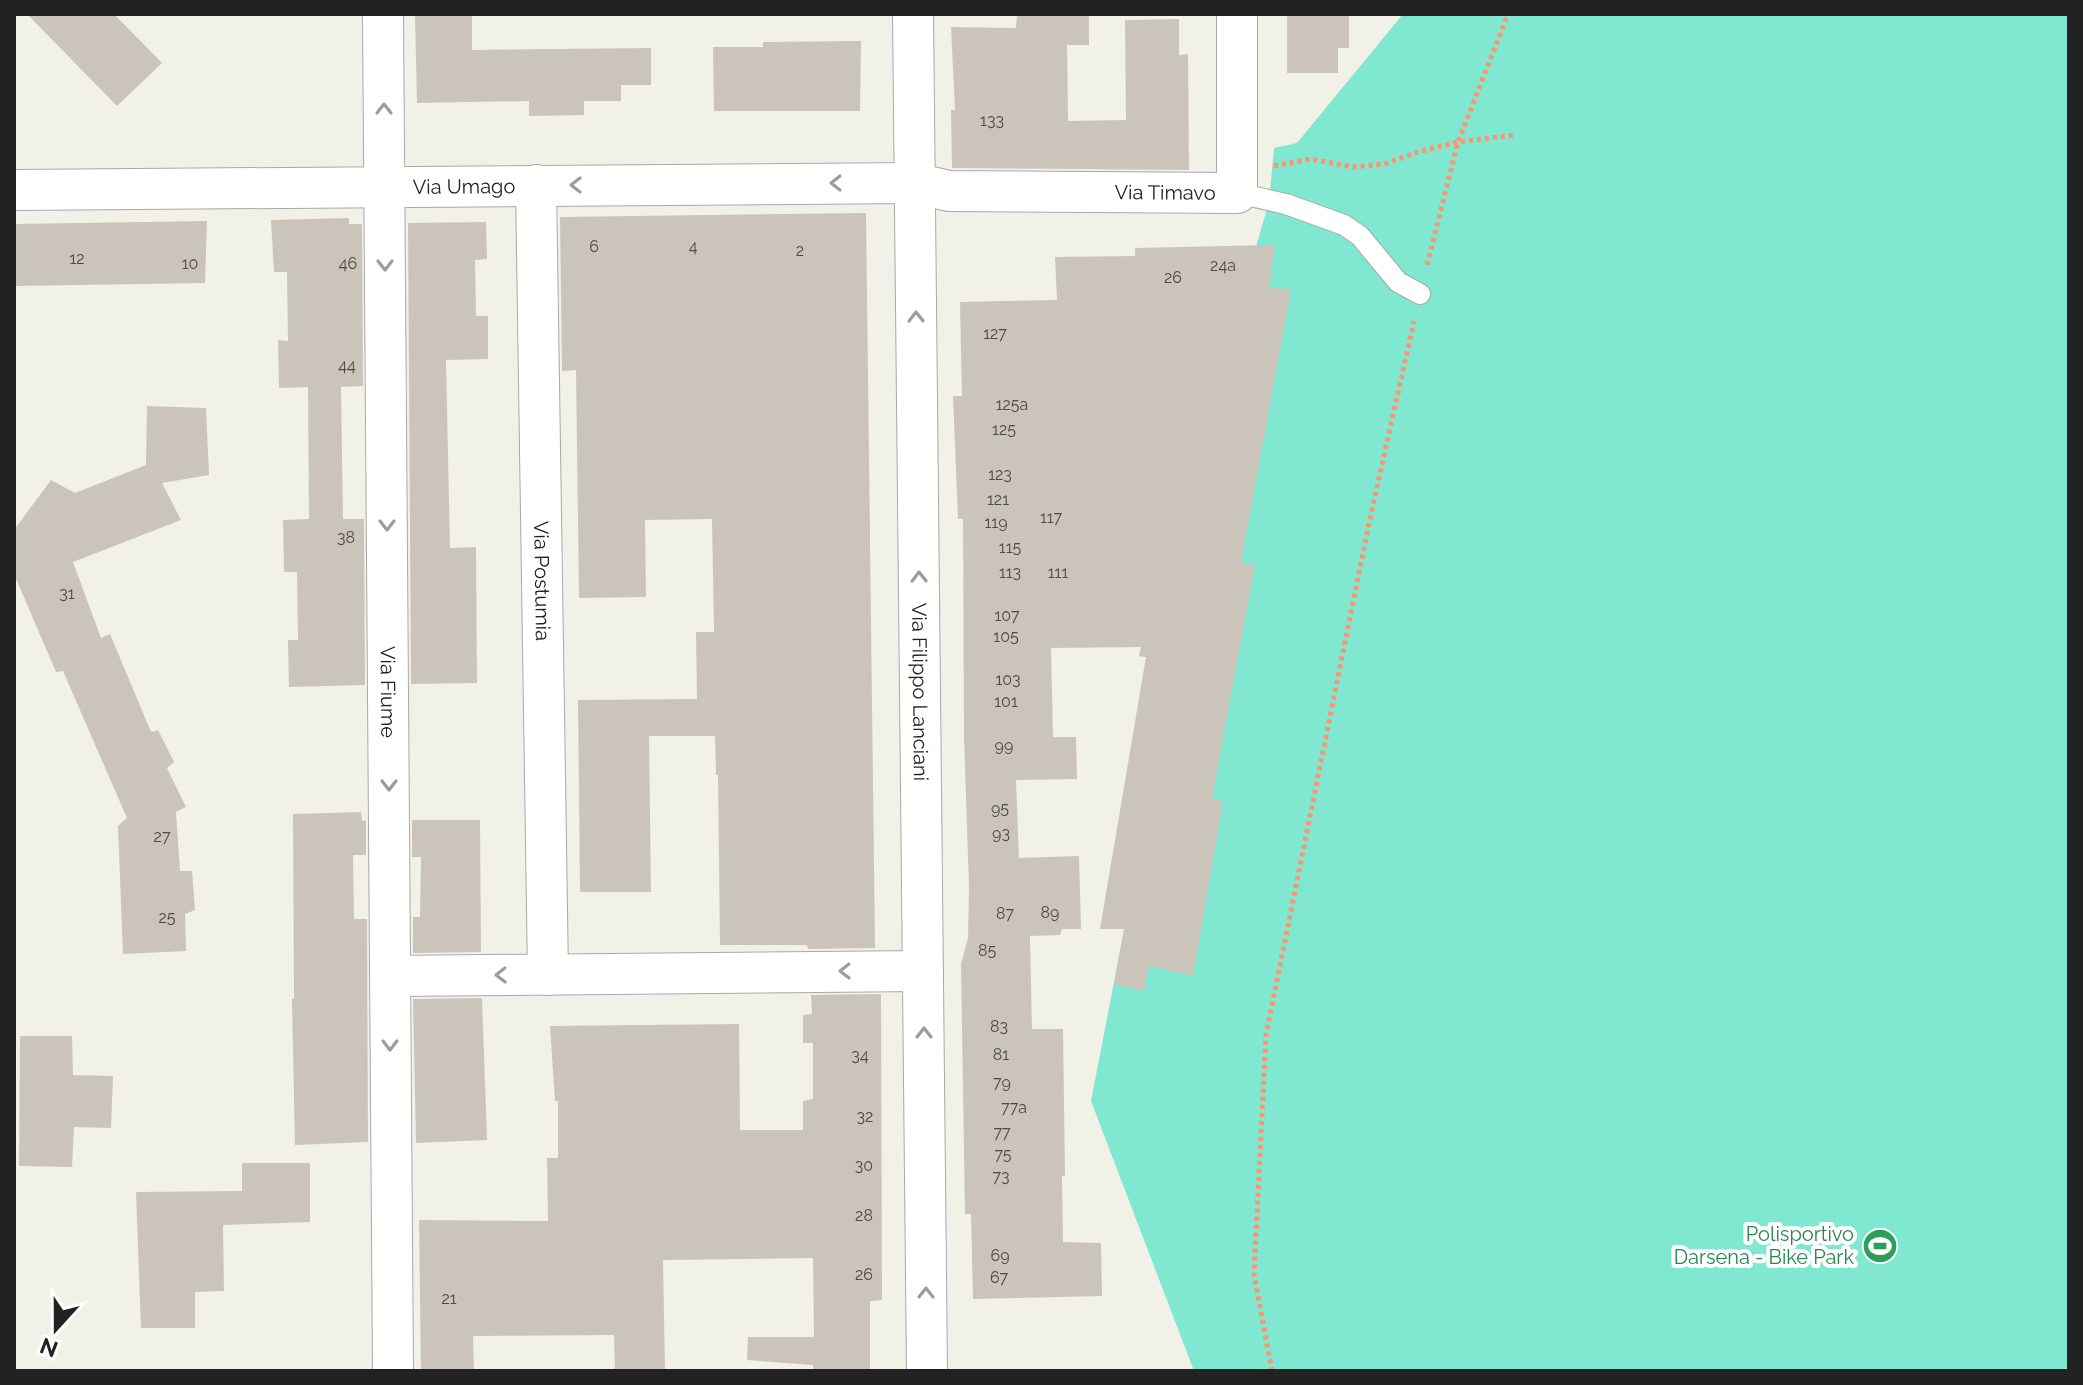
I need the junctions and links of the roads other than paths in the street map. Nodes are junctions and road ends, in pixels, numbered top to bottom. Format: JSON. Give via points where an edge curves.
{"nodes":[{"id":1,"x":383,"y":14,"type":"edge"},
{"id":2,"x":913,"y":14,"type":"edge"},
{"id":3,"x":1237,"y":14,"type":"edge"},
{"id":4,"x":1237,"y":179,"type":"junction"},
{"id":5,"x":914,"y":183,"type":"junction"},
{"id":6,"x":536,"y":185,"type":"junction"},
{"id":7,"x":384,"y":187,"type":"junction"},
{"id":8,"x":14,"y":190,"type":"edge"},
{"id":9,"x":1420,"y":294,"type":"road end"},
{"id":10,"x":923,"y":971,"type":"junction"},
{"id":11,"x":548,"y":975,"type":"junction"},
{"id":12,"x":390,"y":976,"type":"junction"},
{"id":13,"x":393,"y":1371,"type":"edge"},
{"id":14,"x":927,"y":1371,"type":"edge"}],
"edges":[{"from":7,"to":1,"type":"street","name":"Via Fiume","one_way":true},
{"from":2,"to":5,"type":"street","name":"Via Filippo Lanciani"},
{"from":3,"to":4,"type":"street","name":"Via Timavo"},
{"from":4,"to":5,"type":"street","name":"Via Timavo","via":[[949,191]]},
{"from":4,"to":9,"type":"lane","via":[[1344,225],[1360,236],[1398,282]]},
{"from":5,"to":6,"type":"street","name":"Via Umago","one_way":true},
{"from":10,"to":5,"type":"street","name":"Via Filippo Lanciani","one_way":true},
{"from":6,"to":7,"type":"street","name":"Via Umago"},
{"from":6,"to":11,"type":"street","name":"Via Postumia"},
{"from":7,"to":8,"type":"street","name":"Via Umago"},
{"from":7,"to":12,"type":"street","name":"Via Fiume","one_way":true},
{"from":10,"to":11,"type":"street","one_way":true},
{"from":14,"to":10,"type":"street","name":"Via Filippo Lanciani","one_way":true},
{"from":11,"to":12,"type":"street","one_way":true},
{"from":12,"to":13,"type":"street","name":"Via Fiume","one_way":true}]}
